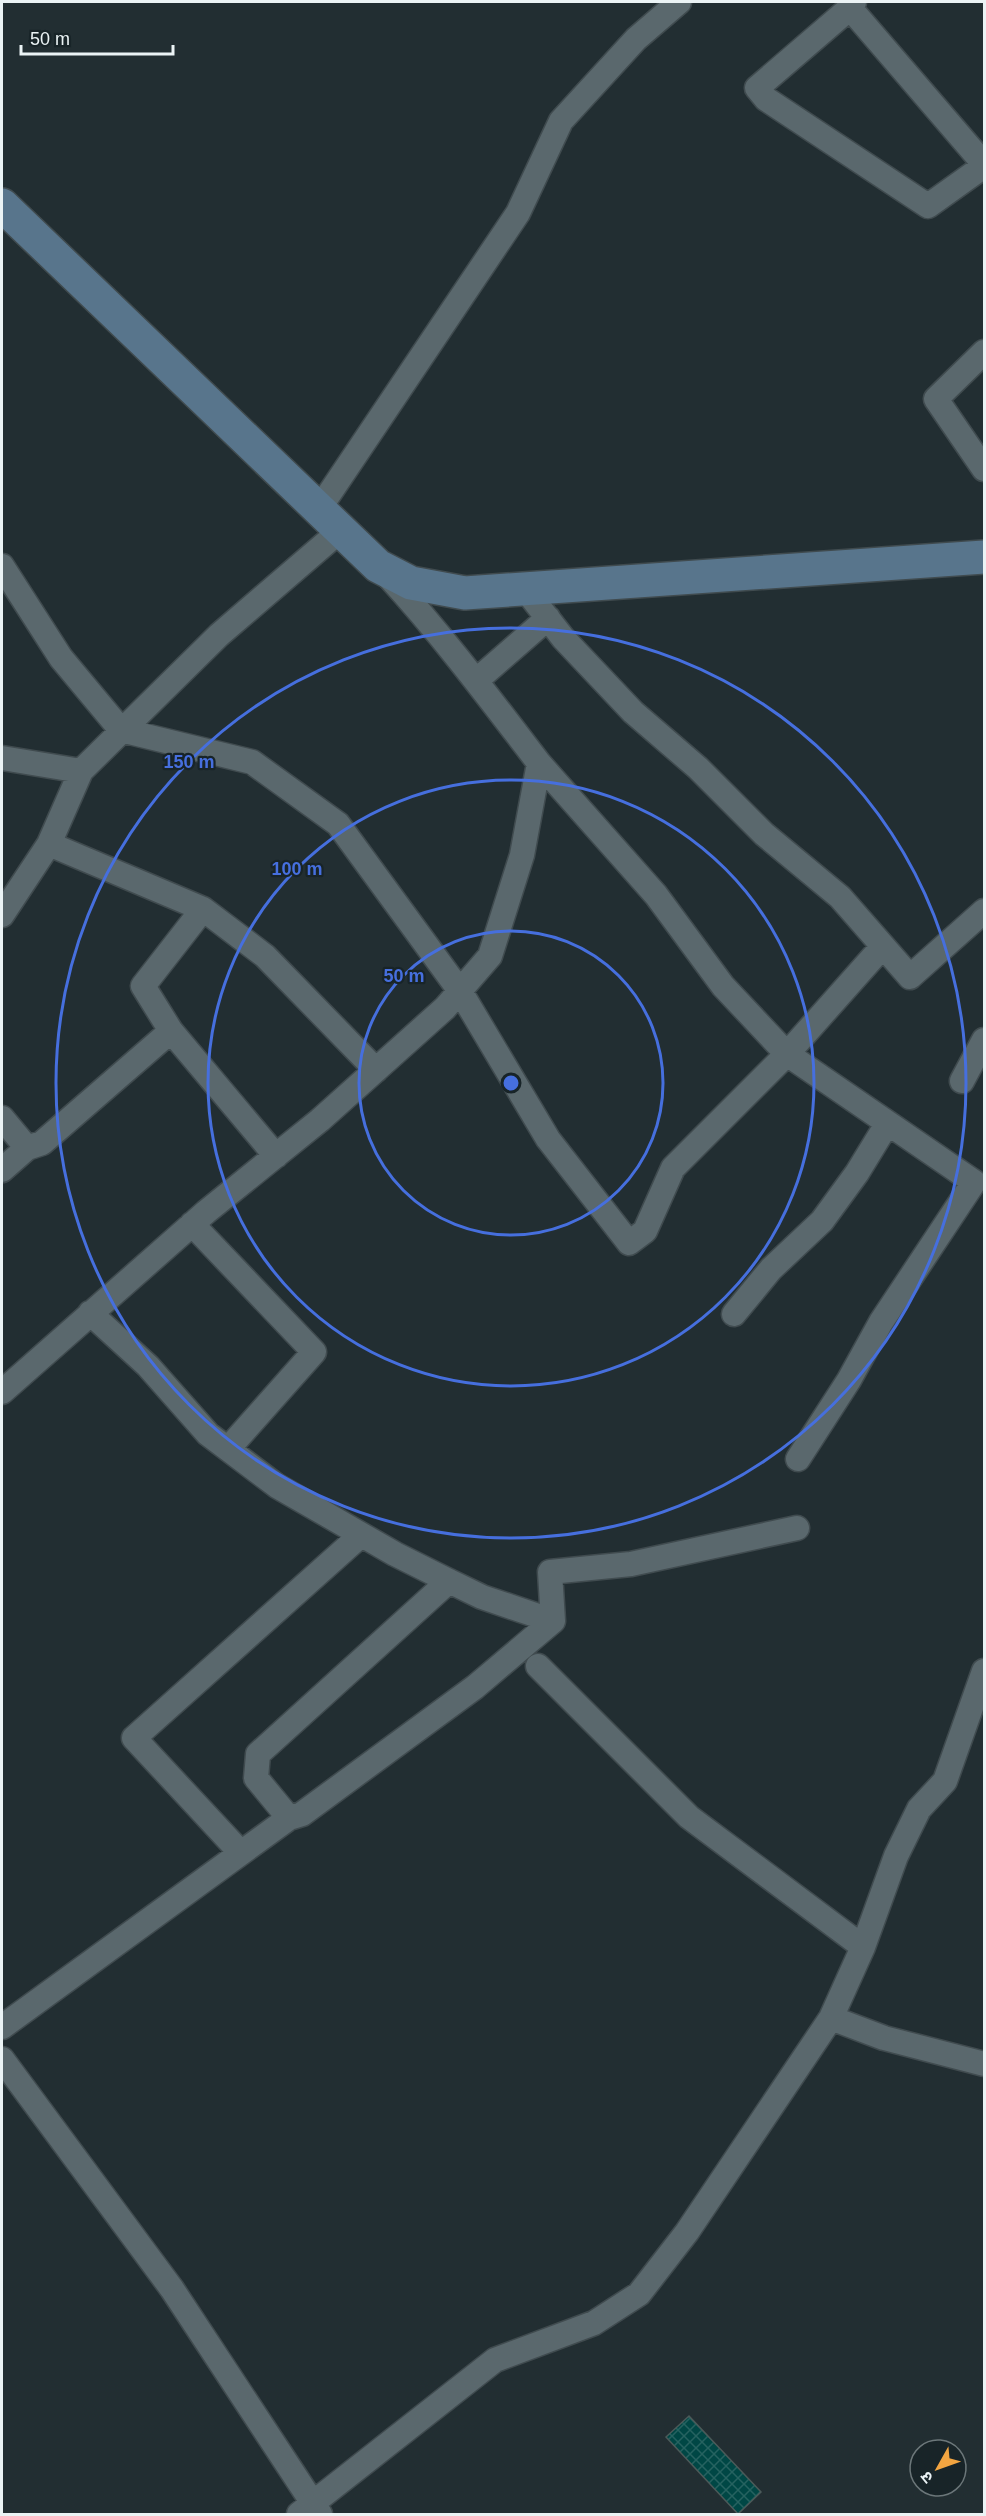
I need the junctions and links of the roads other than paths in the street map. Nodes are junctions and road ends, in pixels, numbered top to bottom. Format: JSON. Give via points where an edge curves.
{"nodes":[{"id":1,"x":679,"y":2,"type":"edge"},
{"id":2,"x":852,"y":5,"type":"edge"},
{"id":3,"x":984,"y":165,"type":"edge"},
{"id":4,"x":2,"y":205,"type":"edge"},
{"id":5,"x":984,"y":351,"type":"edge"},
{"id":6,"x":984,"y":469,"type":"edge"},
{"id":7,"x":330,"y":519,"type":"junction"},
{"id":8,"x":984,"y":557,"type":"edge"},
{"id":9,"x":2,"y":566,"type":"edge"},
{"id":10,"x":378,"y":566,"type":"junction"},
{"id":11,"x":525,"y":589,"type":"junction"},
{"id":12,"x":548,"y":618,"type":"junction"},
{"id":13,"x":477,"y":680,"type":"junction"},
{"id":14,"x":121,"y":730,"type":"junction"},
{"id":15,"x":2,"y":758,"type":"edge"},
{"id":16,"x":539,"y":763,"type":"junction"},
{"id":17,"x":81,"y":771,"type":"junction"},
{"id":18,"x":49,"y":844,"type":"junction"},
{"id":19,"x":203,"y":909,"type":"junction"},
{"id":20,"x":984,"y":911,"type":"edge"},
{"id":21,"x":2,"y":915,"type":"edge"},
{"id":22,"x":883,"y":946,"type":"junction"},
{"id":23,"x":460,"y":991,"type":"junction"},
{"id":24,"x":171,"y":1031,"type":"junction"},
{"id":25,"x":984,"y":1040,"type":"edge"},
{"id":26,"x":787,"y":1053,"type":"junction"},
{"id":27,"x":376,"y":1070,"type":"junction"},
{"id":28,"x":962,"y":1081,"type":"dead end"},
{"id":29,"x":2,"y":1118,"type":"edge"},
{"id":30,"x":886,"y":1124,"type":"junction"},
{"id":31,"x":27,"y":1148,"type":"junction"},
{"id":32,"x":276,"y":1156,"type":"junction"},
{"id":33,"x":2,"y":1170,"type":"edge"},
{"id":34,"x":192,"y":1224,"type":"junction"},
{"id":35,"x":90,"y":1313,"type":"junction"},
{"id":36,"x":735,"y":1314,"type":"dead end"},
{"id":37,"x":2,"y":1392,"type":"edge"},
{"id":38,"x":228,"y":1449,"type":"junction"},
{"id":39,"x":798,"y":1459,"type":"dead end"},
{"id":40,"x":797,"y":1528,"type":"dead end"},
{"id":41,"x":362,"y":1535,"type":"junction"},
{"id":42,"x":449,"y":1581,"type":"junction"},
{"id":43,"x":553,"y":1621,"type":"junction"},
{"id":44,"x":538,"y":1666,"type":"dead end"},
{"id":45,"x":984,"y":1671,"type":"edge"},
{"id":46,"x":290,"y":1818,"type":"junction"},
{"id":47,"x":241,"y":1853,"type":"junction"},
{"id":48,"x":863,"y":1947,"type":"junction"},
{"id":49,"x":831,"y":2018,"type":"junction"},
{"id":50,"x":2,"y":2027,"type":"edge"},
{"id":51,"x":2,"y":2059,"type":"edge"},
{"id":52,"x":984,"y":2064,"type":"edge"},
{"id":53,"x":311,"y":2510,"type":"edge"}],
"edges":[{"from":1,"to":7,"type":"street","via":[[636,39],[561,121],[518,213]]},
{"from":2,"to":3,"type":"street"},
{"from":2,"to":3,"type":"street","via":[[757,88],[928,206]]},
{"from":4,"to":7,"type":"main road"},
{"from":5,"to":6,"type":"street","via":[[936,399]]},
{"from":7,"to":10,"type":"main road"},
{"from":7,"to":14,"type":"street"},
{"from":8,"to":11,"type":"main road"},
{"from":9,"to":14,"type":"street","via":[[61,658]]},
{"from":10,"to":11,"type":"main road","via":[[411,583],[465,593]]},
{"from":10,"to":13,"type":"street"},
{"from":11,"to":12,"type":"street"},
{"from":12,"to":13,"type":"street"},
{"from":12,"to":22,"type":"street","via":[[633,712],[698,768],[764,834],[840,897]]},
{"from":13,"to":16,"type":"street"},
{"from":14,"to":17,"type":"street"},
{"from":14,"to":23,"type":"street","via":[[252,762],[338,824]]},
{"from":15,"to":17,"type":"street"},
{"from":16,"to":23,"type":"street","via":[[522,855],[490,956]]},
{"from":16,"to":26,"type":"street","via":[[656,895],[723,986]]},
{"from":17,"to":18,"type":"street"},
{"from":18,"to":19,"type":"street"},
{"from":18,"to":21,"type":"street"},
{"from":19,"to":24,"type":"street","via":[[143,986]]},
{"from":19,"to":27,"type":"street","via":[[265,956]]},
{"from":20,"to":22,"type":"street","via":[[910,977]]},
{"from":22,"to":26,"type":"street"},
{"from":23,"to":26,"type":"street","via":[[548,1140],[629,1244],[645,1230],[673,1168]]},
{"from":23,"to":27,"type":"street"},
{"from":24,"to":31,"type":"street","via":[[42,1143]]},
{"from":24,"to":32,"type":"street"},
{"from":25,"to":28,"type":"street"},
{"from":26,"to":30,"type":"street"},
{"from":27,"to":32,"type":"street"},
{"from":29,"to":31,"type":"street"},
{"from":30,"to":36,"type":"street","via":[[822,1221],[771,1269]]},
{"from":30,"to":39,"type":"street","via":[[974,1182],[893,1302]]},
{"from":31,"to":33,"type":"street"},
{"from":32,"to":34,"type":"street"},
{"from":34,"to":35,"type":"street"},
{"from":34,"to":38,"type":"street","via":[[314,1352]]},
{"from":35,"to":37,"type":"street"},
{"from":35,"to":38,"type":"street","via":[[148,1366],[208,1434]]},
{"from":38,"to":41,"type":"street","via":[[277,1486]]},
{"from":40,"to":43,"type":"street","via":[[631,1564],[550,1572]]},
{"from":41,"to":42,"type":"street"},
{"from":41,"to":47,"type":"street","via":[[134,1738]]},
{"from":42,"to":43,"type":"street","via":[[482,1597]]},
{"from":42,"to":46,"type":"street","via":[[258,1754],[256,1778]]},
{"from":43,"to":46,"type":"street","via":[[466,1694],[302,1814]]},
{"from":44,"to":48,"type":"street","via":[[689,1817]]},
{"from":45,"to":48,"type":"street","via":[[945,1781],[919,1809],[896,1856]]},
{"from":46,"to":47,"type":"street"},
{"from":47,"to":50,"type":"street"},
{"from":48,"to":49,"type":"street"},
{"from":49,"to":52,"type":"street","via":[[884,2038]]},
{"from":49,"to":53,"type":"street","via":[[687,2232],[639,2294],[594,2323],[495,2360]]},
{"from":51,"to":53,"type":"street","via":[[172,2289]]}]}
